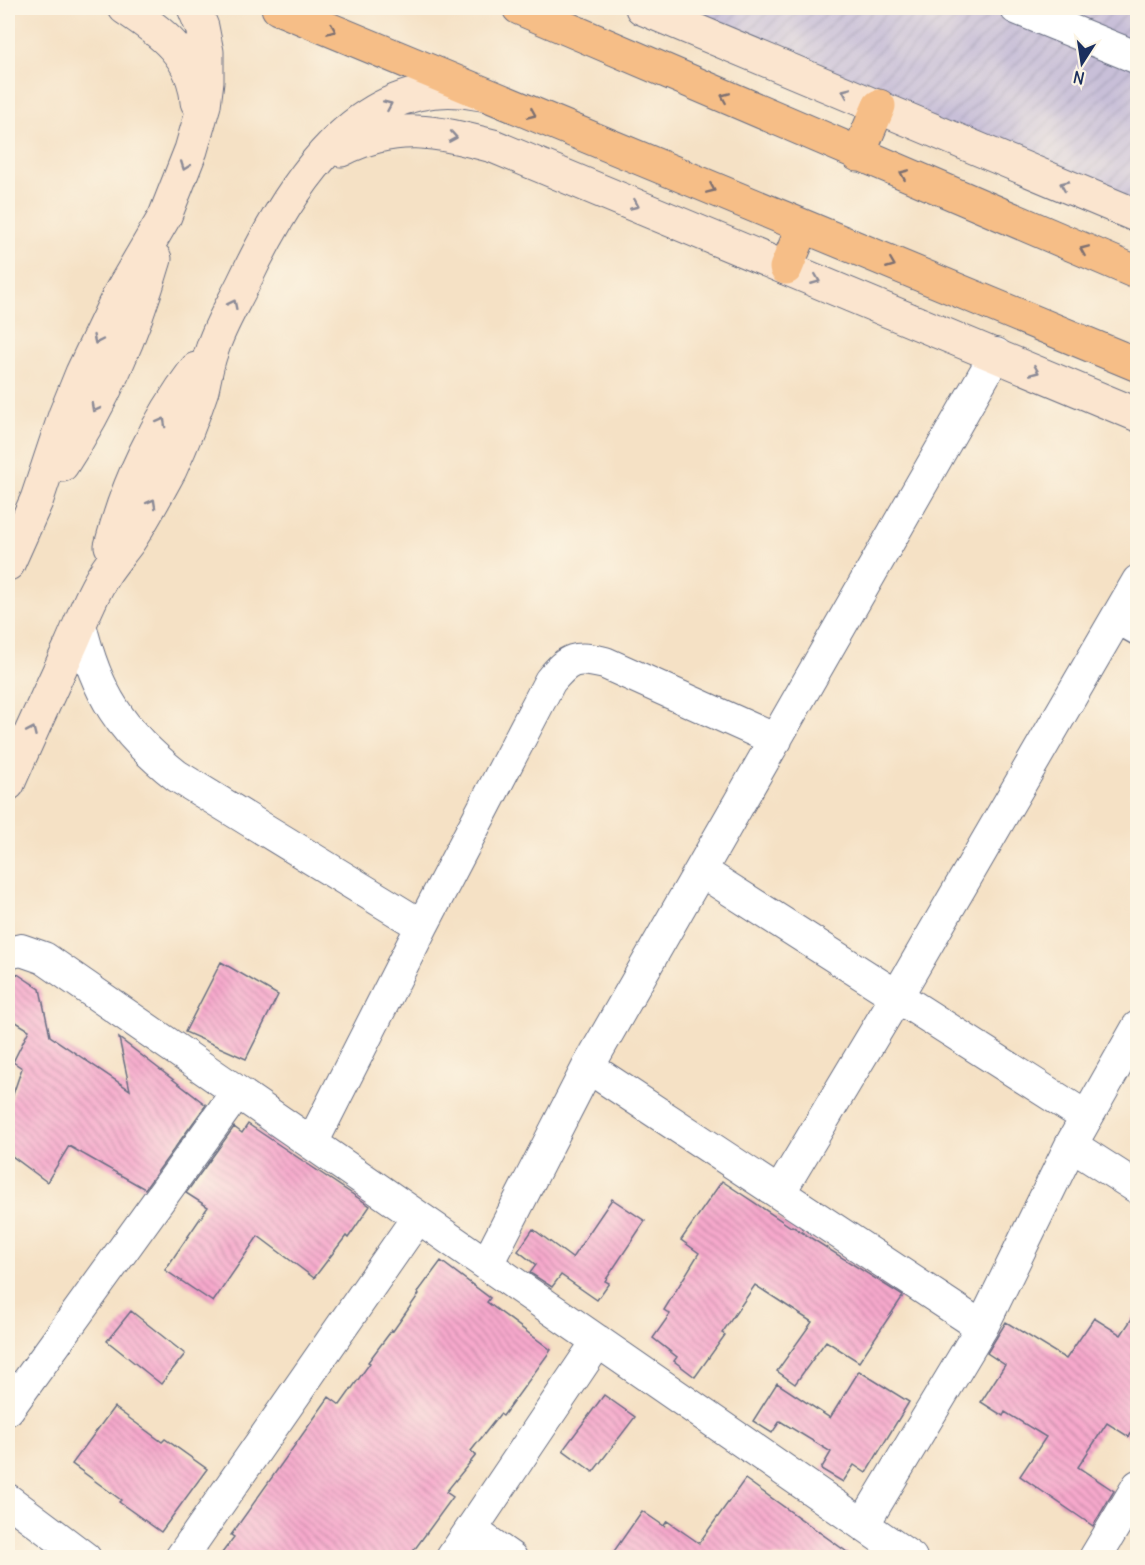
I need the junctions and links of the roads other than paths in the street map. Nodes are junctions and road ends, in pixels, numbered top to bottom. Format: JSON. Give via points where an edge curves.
{"nodes":[{"id":1,"x":125,"y":8,"type":"edge"},
{"id":2,"x":194,"y":8,"type":"edge"},
{"id":3,"x":278,"y":8,"type":"edge"},
{"id":4,"x":519,"y":8,"type":"edge"},
{"id":5,"x":642,"y":8,"type":"edge"},
{"id":6,"x":1016,"y":8,"type":"edge"},
{"id":7,"x":1137,"y":58,"type":"edge"},
{"id":8,"x":490,"y":96,"type":"junction"},
{"id":9,"x":879,"y":106,"type":"junction"},
{"id":10,"x":198,"y":124,"type":"junction"},
{"id":11,"x":858,"y":155,"type":"junction"},
{"id":12,"x":318,"y":161,"type":"junction"},
{"id":13,"x":1137,"y":216,"type":"edge"},
{"id":14,"x":803,"y":227,"type":"junction"},
{"id":15,"x":786,"y":268,"type":"junction"},
{"id":16,"x":1137,"y":273,"type":"edge"},
{"id":17,"x":996,"y":354,"type":"junction"},
{"id":18,"x":1137,"y":365,"type":"edge"},
{"id":19,"x":1137,"y":415,"type":"edge"},
{"id":20,"x":8,"y":564,"type":"edge"},
{"id":21,"x":1137,"y":581,"type":"edge"},
{"id":22,"x":80,"y":624,"type":"junction"},
{"id":23,"x":1125,"y":631,"type":"edge"},
{"id":24,"x":776,"y":741,"type":"junction"},
{"id":25,"x":8,"y":784,"type":"edge"},
{"id":26,"x":701,"y":871,"type":"junction"},
{"id":27,"x":422,"y":926,"type":"junction"},
{"id":28,"x":8,"y":952,"type":"edge"},
{"id":29,"x":897,"y":996,"type":"junction"},
{"id":30,"x":1137,"y":1027,"type":"edge"},
{"id":31,"x":588,"y":1067,"type":"junction"},
{"id":32,"x":237,"y":1092,"type":"junction"},
{"id":33,"x":1086,"y":1118,"type":"junction"},
{"id":34,"x":312,"y":1143,"type":"junction"},
{"id":35,"x":1071,"y":1144,"type":"junction"},
{"id":36,"x":1137,"y":1188,"type":"edge"},
{"id":37,"x":779,"y":1193,"type":"junction"},
{"id":38,"x":418,"y":1217,"type":"junction"},
{"id":39,"x":487,"y":1264,"type":"junction"},
{"id":40,"x":982,"y":1327,"type":"junction"},
{"id":41,"x":598,"y":1341,"type":"junction"},
{"id":42,"x":8,"y":1409,"type":"edge"},
{"id":43,"x":1137,"y":1486,"type":"edge"},
{"id":44,"x":8,"y":1500,"type":"edge"},
{"id":45,"x":863,"y":1525,"type":"junction"},
{"id":46,"x":471,"y":1530,"type":"junction"},
{"id":47,"x":85,"y":1557,"type":"edge"},
{"id":48,"x":181,"y":1557,"type":"edge"},
{"id":49,"x":452,"y":1557,"type":"edge"},
{"id":50,"x":511,"y":1557,"type":"edge"},
{"id":51,"x":911,"y":1557,"type":"edge"},
{"id":52,"x":1095,"y":1557,"type":"edge"}],
"edges":[{"from":1,"to":10,"type":"main road","via":[[169,41],[185,60],[196,86]]},
{"from":2,"to":10,"type":"main road","via":[[207,52],[207,81]]},
{"from":3,"to":8,"type":"highway","one_way":true},
{"from":11,"to":4,"type":"highway","one_way":true},
{"from":9,"to":5,"type":"main road","one_way":true},
{"from":6,"to":7,"type":"street"},
{"from":12,"to":8,"type":"main road","one_way":true,"via":[[342,135],[390,103],[440,90]]},
{"from":8,"to":14,"type":"highway","one_way":true},
{"from":9,"to":11,"type":"highway"},
{"from":13,"to":9,"type":"main road","one_way":true},
{"from":10,"to":20,"type":"main road","one_way":true,"via":[[165,216],[120,293],[82,373],[37,499]]},
{"from":16,"to":11,"type":"highway","one_way":true},
{"from":12,"to":15,"type":"main road","one_way":true,"via":[[358,141],[391,131],[461,138],[493,146]]},
{"from":22,"to":12,"type":"main road","one_way":true,"via":[[104,574],[171,468],[202,389],[212,349],[266,235]]},
{"from":14,"to":15,"type":"highway"},
{"from":14,"to":18,"type":"highway","one_way":true},
{"from":15,"to":17,"type":"main road","one_way":true},
{"from":17,"to":19,"type":"main road","one_way":true},
{"from":17,"to":24,"type":"street"},
{"from":21,"to":23,"type":"street"},
{"from":25,"to":22,"type":"main road","one_way":true},
{"from":22,"to":27,"type":"street","via":[[98,683],[131,735],[153,757],[177,776]]},
{"from":23,"to":29,"type":"street"},
{"from":24,"to":26,"type":"street"},
{"from":24,"to":27,"type":"street","via":[[605,663],[585,658],[565,663],[550,681]]},
{"from":26,"to":29,"type":"street"},
{"from":26,"to":31,"type":"street"},
{"from":27,"to":34,"type":"street"},
{"from":28,"to":32,"type":"street","via":[[21,950],[44,958]]},
{"from":29,"to":33,"type":"street"},
{"from":29,"to":37,"type":"street"},
{"from":30,"to":33,"type":"street"},
{"from":31,"to":37,"type":"street"},
{"from":31,"to":39,"type":"street"},
{"from":32,"to":34,"type":"street"},
{"from":32,"to":42,"type":"street"},
{"from":33,"to":35,"type":"street"},
{"from":34,"to":38,"type":"street"},
{"from":35,"to":36,"type":"street"},
{"from":35,"to":40,"type":"street"},
{"from":37,"to":40,"type":"street"},
{"from":38,"to":39,"type":"street"},
{"from":38,"to":48,"type":"street"},
{"from":39,"to":41,"type":"street"},
{"from":40,"to":45,"type":"street"},
{"from":41,"to":45,"type":"street"},
{"from":41,"to":46,"type":"street"},
{"from":43,"to":52,"type":"street"},
{"from":44,"to":47,"type":"street"},
{"from":45,"to":51,"type":"street"},
{"from":46,"to":49,"type":"street"},
{"from":46,"to":50,"type":"street"}]}
